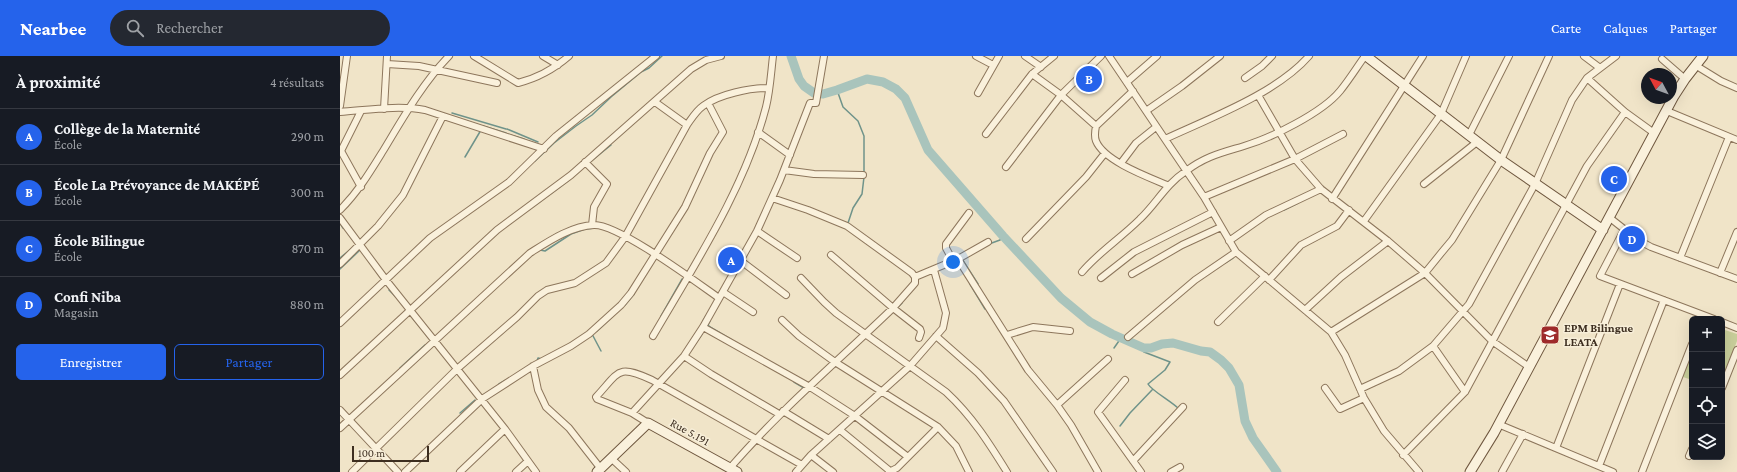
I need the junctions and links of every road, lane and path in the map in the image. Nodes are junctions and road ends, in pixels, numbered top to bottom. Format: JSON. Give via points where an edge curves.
{"nodes":[{"id":1,"x":347,"y":56,"type":"edge"},
{"id":2,"x":387,"y":56,"type":"edge"},
{"id":3,"x":449,"y":56,"type":"edge"},
{"id":4,"x":474,"y":56,"type":"edge"},
{"id":5,"x":543,"y":56,"type":"edge"},
{"id":6,"x":569,"y":56,"type":"edge"},
{"id":7,"x":656,"y":56,"type":"edge"},
{"id":8,"x":721,"y":56,"type":"edge"},
{"id":9,"x":773,"y":56,"type":"edge"},
{"id":10,"x":824,"y":56,"type":"edge"},
{"id":11,"x":976,"y":56,"type":"edge"},
{"id":12,"x":999,"y":56,"type":"edge"},
{"id":13,"x":1025,"y":56,"type":"edge"},
{"id":14,"x":1054,"y":56,"type":"edge"},
{"id":15,"x":1101,"y":56,"type":"edge"},
{"id":16,"x":1109,"y":56,"type":"edge"},
{"id":17,"x":1157,"y":56,"type":"edge"},
{"id":18,"x":1220,"y":56,"type":"edge"},
{"id":19,"x":1272,"y":56,"type":"edge"},
{"id":20,"x":1309,"y":56,"type":"edge"},
{"id":21,"x":1365,"y":56,"type":"edge"},
{"id":22,"x":1423,"y":56,"type":"edge"},
{"id":23,"x":1466,"y":56,"type":"edge"},
{"id":24,"x":1509,"y":56,"type":"edge"},
{"id":25,"x":1549,"y":56,"type":"edge"},
{"id":26,"x":1584,"y":56,"type":"edge"},
{"id":27,"x":1616,"y":56,"type":"edge"},
{"id":28,"x":1703,"y":56,"type":"edge"},
{"id":29,"x":1662,"y":59,"type":"dead end"},
{"id":30,"x":387,"y":64,"type":"junction"},
{"id":31,"x":994,"y":64,"type":"junction"},
{"id":32,"x":558,"y":65,"type":"junction"},
{"id":33,"x":1695,"y":65,"type":"junction"},
{"id":34,"x":1041,"y":67,"type":"junction"},
{"id":35,"x":1600,"y":68,"type":"junction"},
{"id":36,"x":436,"y":69,"type":"junction"},
{"id":37,"x":1032,"y":74,"type":"junction"},
{"id":38,"x":1245,"y":78,"type":"dead end"},
{"id":39,"x":1587,"y":78,"type":"junction"},
{"id":40,"x":1685,"y":79,"type":"junction"},
{"id":41,"x":1127,"y":82,"type":"junction"},
{"id":42,"x":498,"y":83,"type":"dead end"},
{"id":43,"x":1406,"y":86,"type":"junction"},
{"id":44,"x":769,"y":88,"type":"junction"},
{"id":45,"x":1737,"y":88,"type":"edge"},
{"id":46,"x":1133,"y":91,"type":"junction"},
{"id":47,"x":978,"y":92,"type":"dead end"},
{"id":48,"x":1061,"y":95,"type":"junction"},
{"id":49,"x":1258,"y":95,"type":"junction"},
{"id":50,"x":655,"y":102,"type":"junction"},
{"id":51,"x":708,"y":103,"type":"junction"},
{"id":52,"x":340,"y":106,"type":"edge"},
{"id":53,"x":409,"y":108,"type":"junction"},
{"id":54,"x":384,"y":109,"type":"junction"},
{"id":55,"x":361,"y":111,"type":"junction"},
{"id":56,"x":1146,"y":111,"type":"junction"},
{"id":57,"x":1667,"y":111,"type":"junction"},
{"id":58,"x":340,"y":112,"type":"edge"},
{"id":59,"x":1624,"y":112,"type":"junction"},
{"id":60,"x":1441,"y":114,"type":"junction"},
{"id":61,"x":444,"y":116,"type":"junction"},
{"id":62,"x":687,"y":125,"type":"junction"},
{"id":63,"x":1096,"y":126,"type":"junction"},
{"id":64,"x":1156,"y":127,"type":"junction"},
{"id":65,"x":758,"y":132,"type":"junction"},
{"id":66,"x":1278,"y":132,"type":"junction"},
{"id":67,"x":1654,"y":133,"type":"junction"},
{"id":68,"x":986,"y":134,"type":"dead end"},
{"id":69,"x":1343,"y":134,"type":"dead end"},
{"id":70,"x":1469,"y":135,"type":"junction"},
{"id":71,"x":1730,"y":137,"type":"junction"},
{"id":72,"x":1165,"y":139,"type":"junction"},
{"id":73,"x":1737,"y":140,"type":"edge"},
{"id":74,"x":1477,"y":142,"type":"junction"},
{"id":75,"x":544,"y":149,"type":"junction"},
{"id":76,"x":1105,"y":153,"type":"junction"},
{"id":77,"x":790,"y":154,"type":"junction"},
{"id":78,"x":1295,"y":159,"type":"junction"},
{"id":79,"x":1501,"y":160,"type":"junction"},
{"id":80,"x":585,"y":162,"type":"junction"},
{"id":81,"x":1121,"y":163,"type":"junction"},
{"id":82,"x":1006,"y":167,"type":"dead end"},
{"id":83,"x":784,"y":170,"type":"junction"},
{"id":84,"x":1186,"y":171,"type":"junction"},
{"id":85,"x":863,"y":175,"type":"dead end"},
{"id":86,"x":1424,"y":184,"type":"dead end"},
{"id":87,"x":1535,"y":184,"type":"junction"},
{"id":88,"x":1167,"y":185,"type":"junction"},
{"id":89,"x":361,"y":187,"type":"junction"},
{"id":90,"x":1321,"y":189,"type":"junction"},
{"id":91,"x":1204,"y":197,"type":"junction"},
{"id":92,"x":772,"y":198,"type":"junction"},
{"id":93,"x":1332,"y":199,"type":"junction"},
{"id":94,"x":1566,"y":206,"type":"junction"},
{"id":95,"x":340,"y":210,"type":"edge"},
{"id":96,"x":1349,"y":210,"type":"junction"},
{"id":97,"x":1213,"y":212,"type":"junction"},
{"id":98,"x":968,"y":213,"type":"dead end"},
{"id":99,"x":340,"y":218,"type":"edge"},
{"id":100,"x":1610,"y":218,"type":"junction"},
{"id":101,"x":1364,"y":221,"type":"junction"},
{"id":102,"x":592,"y":225,"type":"junction"},
{"id":103,"x":1221,"y":227,"type":"junction"},
{"id":104,"x":1603,"y":230,"type":"junction"},
{"id":105,"x":1624,"y":230,"type":"junction"},
{"id":106,"x":757,"y":231,"type":"junction"},
{"id":107,"x":1737,"y":232,"type":"edge"},
{"id":108,"x":625,"y":237,"type":"junction"},
{"id":109,"x":1026,"y":239,"type":"dead end"},
{"id":110,"x":1229,"y":241,"type":"junction"},
{"id":111,"x":1388,"y":241,"type":"junction"},
{"id":112,"x":988,"y":242,"type":"dead end"},
{"id":113,"x":359,"y":244,"type":"junction"},
{"id":114,"x":1236,"y":252,"type":"junction"},
{"id":115,"x":655,"y":255,"type":"junction"},
{"id":116,"x":831,"y":255,"type":"dead end"},
{"id":117,"x":797,"y":258,"type":"dead end"},
{"id":118,"x":1680,"y":258,"type":"junction"},
{"id":119,"x":955,"y":260,"type":"junction"},
{"id":120,"x":740,"y":261,"type":"junction"},
{"id":121,"x":340,"y":264,"type":"edge"},
{"id":122,"x":934,"y":270,"type":"junction"},
{"id":123,"x":1082,"y":272,"type":"dead end"},
{"id":124,"x":1424,"y":273,"type":"junction"},
{"id":125,"x":1720,"y":273,"type":"junction"},
{"id":126,"x":1132,"y":274,"type":"dead end"},
{"id":127,"x":688,"y":277,"type":"junction"},
{"id":128,"x":915,"y":277,"type":"junction"},
{"id":129,"x":801,"y":278,"type":"dead end"},
{"id":130,"x":1101,"y":278,"type":"dead end"},
{"id":131,"x":1267,"y":278,"type":"junction"},
{"id":132,"x":1737,"y":279,"type":"edge"},
{"id":133,"x":386,"y":280,"type":"junction"},
{"id":134,"x":1620,"y":284,"type":"junction"},
{"id":135,"x":721,"y":295,"type":"junction"},
{"id":136,"x":786,"y":296,"type":"dead end"},
{"id":137,"x":1664,"y":300,"type":"junction"},
{"id":138,"x":893,"y":308,"type":"junction"},
{"id":139,"x":410,"y":310,"type":"junction"},
{"id":140,"x":1305,"y":310,"type":"junction"},
{"id":141,"x":1462,"y":311,"type":"junction"},
{"id":142,"x":753,"y":312,"type":"dead end"},
{"id":143,"x":1701,"y":316,"type":"edge"},
{"id":144,"x":782,"y":320,"type":"dead end"},
{"id":145,"x":1218,"y":322,"type":"dead end"},
{"id":146,"x":340,"y":323,"type":"edge"},
{"id":147,"x":1725,"y":323,"type":"edge"},
{"id":148,"x":703,"y":327,"type":"junction"},
{"id":149,"x":1737,"y":328,"type":"edge"},
{"id":150,"x":1070,"y":331,"type":"dead end"},
{"id":151,"x":1330,"y":332,"type":"junction"},
{"id":152,"x":866,"y":334,"type":"junction"},
{"id":153,"x":1007,"y":335,"type":"junction"},
{"id":154,"x":653,"y":336,"type":"dead end"},
{"id":155,"x":936,"y":336,"type":"junction"},
{"id":156,"x":1128,"y":337,"type":"dead end"},
{"id":157,"x":919,"y":338,"type":"dead end"},
{"id":158,"x":434,"y":341,"type":"junction"},
{"id":159,"x":1492,"y":341,"type":"junction"},
{"id":160,"x":1433,"y":346,"type":"junction"},
{"id":161,"x":1737,"y":350,"type":"edge"},
{"id":162,"x":1689,"y":352,"type":"edge"},
{"id":163,"x":684,"y":356,"type":"junction"},
{"id":164,"x":1108,"y":359,"type":"dead end"},
{"id":165,"x":835,"y":362,"type":"junction"},
{"id":166,"x":533,"y":366,"type":"junction"},
{"id":167,"x":910,"y":366,"type":"junction"},
{"id":168,"x":1529,"y":367,"type":"junction"},
{"id":169,"x":457,"y":369,"type":"junction"},
{"id":170,"x":340,"y":375,"type":"edge"},
{"id":171,"x":1125,"y":380,"type":"dead end"},
{"id":172,"x":1725,"y":380,"type":"edge"},
{"id":173,"x":658,"y":383,"type":"junction"},
{"id":174,"x":810,"y":387,"type":"junction"},
{"id":175,"x":1325,"y":388,"type":"dead end"},
{"id":176,"x":1360,"y":389,"type":"junction"},
{"id":177,"x":882,"y":390,"type":"junction"},
{"id":178,"x":1466,"y":392,"type":"junction"},
{"id":179,"x":1364,"y":398,"type":"junction"},
{"id":180,"x":482,"y":399,"type":"junction"},
{"id":181,"x":1057,"y":405,"type":"junction"},
{"id":182,"x":1183,"y":406,"type":"dead end"},
{"id":183,"x":340,"y":410,"type":"edge"},
{"id":184,"x":632,"y":413,"type":"junction"},
{"id":185,"x":781,"y":413,"type":"junction"},
{"id":186,"x":855,"y":416,"type":"junction"},
{"id":187,"x":348,"y":420,"type":"junction"},
{"id":188,"x":648,"y":423,"type":"junction"},
{"id":189,"x":1498,"y":424,"type":"junction"},
{"id":190,"x":938,"y":427,"type":"junction"},
{"id":191,"x":340,"y":428,"type":"edge"},
{"id":192,"x":505,"y":429,"type":"junction"},
{"id":193,"x":840,"y":430,"type":"junction"},
{"id":194,"x":1523,"y":434,"type":"junction"},
{"id":195,"x":756,"y":438,"type":"junction"},
{"id":196,"x":829,"y":439,"type":"junction"},
{"id":197,"x":375,"y":448,"type":"junction"},
{"id":198,"x":1556,"y":448,"type":"junction"},
{"id":199,"x":811,"y":455,"type":"junction"},
{"id":200,"x":1403,"y":455,"type":"junction"},
{"id":201,"x":908,"y":457,"type":"junction"},
{"id":202,"x":612,"y":459,"type":"junction"},
{"id":203,"x":528,"y":461,"type":"junction"},
{"id":204,"x":1133,"y":461,"type":"junction"},
{"id":205,"x":802,"y":465,"type":"junction"},
{"id":206,"x":1600,"y":466,"type":"junction"},
{"id":207,"x":1180,"y":467,"type":"dead end"},
{"id":208,"x":599,"y":470,"type":"edge"},
{"id":209,"x":734,"y":470,"type":"edge"},
{"id":210,"x":899,"y":470,"type":"edge"},
{"id":211,"x":352,"y":472,"type":"edge"},
{"id":212,"x":398,"y":472,"type":"edge"},
{"id":213,"x":405,"y":472,"type":"edge"},
{"id":214,"x":460,"y":472,"type":"edge"},
{"id":215,"x":516,"y":472,"type":"edge"},
{"id":216,"x":536,"y":472,"type":"edge"},
{"id":217,"x":626,"y":472,"type":"edge"},
{"id":218,"x":796,"y":472,"type":"edge"},
{"id":219,"x":833,"y":472,"type":"edge"},
{"id":220,"x":889,"y":472,"type":"edge"},
{"id":221,"x":970,"y":472,"type":"edge"},
{"id":222,"x":1007,"y":472,"type":"edge"},
{"id":223,"x":1053,"y":472,"type":"edge"},
{"id":224,"x":1098,"y":472,"type":"edge"},
{"id":225,"x":1141,"y":472,"type":"edge"},
{"id":226,"x":1171,"y":472,"type":"edge"},
{"id":227,"x":1419,"y":472,"type":"edge"},
{"id":228,"x":1470,"y":472,"type":"edge"},
{"id":229,"x":1502,"y":472,"type":"edge"},
{"id":230,"x":1613,"y":472,"type":"edge"},
{"id":231,"x":1642,"y":472,"type":"edge"}],
"edges":[{"from":1,"to":52,"type":"street"},
{"from":2,"to":30,"type":"street"},
{"from":3,"to":36,"type":"street"},
{"from":4,"to":32,"type":"street","via":[[518,83],[534,79]]},
{"from":5,"to":32,"type":"street"},
{"from":6,"to":32,"type":"street"},
{"from":7,"to":75,"type":"street","via":[[587,110]]},
{"from":8,"to":50,"type":"street","via":[[706,60],[691,69]]},
{"from":9,"to":44,"type":"street"},
{"from":10,"to":77,"type":"street","via":[[816,103],[810,103]]},
{"from":11,"to":31,"type":"street"},
{"from":12,"to":31,"type":"street"},
{"from":13,"to":34,"type":"street"},
{"from":14,"to":34,"type":"street"},
{"from":15,"to":48,"type":"street"},
{"from":16,"to":41,"type":"street"},
{"from":17,"to":41,"type":"street"},
{"from":18,"to":56,"type":"street"},
{"from":19,"to":38,"type":"street"},
{"from":20,"to":49,"type":"street","via":[[1292,73]]},
{"from":21,"to":43,"type":"main road"},
{"from":21,"to":66,"type":"street","via":[[1329,102]]},
{"from":22,"to":43,"type":"street"},
{"from":23,"to":60,"type":"street"},
{"from":24,"to":70,"type":"street"},
{"from":25,"to":79,"type":"street"},
{"from":26,"to":35,"type":"street"},
{"from":27,"to":35,"type":"street"},
{"from":28,"to":33,"type":"main road"},
{"from":29,"to":40,"type":"street"},
{"from":30,"to":36,"type":"street"},
{"from":30,"to":54,"type":"street"},
{"from":31,"to":47,"type":"street"},
{"from":33,"to":40,"type":"main road"},
{"from":33,"to":45,"type":"street"},
{"from":34,"to":37,"type":"street"},
{"from":35,"to":39,"type":"street"},
{"from":36,"to":42,"type":"street"},
{"from":36,"to":53,"type":"street"},
{"from":37,"to":48,"type":"street"},
{"from":37,"to":68,"type":"street"},
{"from":39,"to":59,"type":"street"},
{"from":39,"to":87,"type":"street","via":[[1572,100]]},
{"from":40,"to":57,"type":"main road"},
{"from":41,"to":46,"type":"street"},
{"from":43,"to":60,"type":"main road"},
{"from":43,"to":93,"type":"street"},
{"from":44,"to":51,"type":"street","via":[[752,88]]},
{"from":44,"to":65,"type":"street"},
{"from":46,"to":56,"type":"street"},
{"from":46,"to":63,"type":"street"},
{"from":48,"to":63,"type":"street"},
{"from":48,"to":82,"type":"street"},
{"from":49,"to":66,"type":"street"},
{"from":49,"to":72,"type":"street"},
{"from":50,"to":62,"type":"street"},
{"from":50,"to":80,"type":"street"},
{"from":51,"to":62,"type":"street"},
{"from":51,"to":115,"type":"street","via":[[723,132],[710,153],[685,207]]},
{"from":53,"to":54,"type":"street"},
{"from":53,"to":61,"type":"street"},
{"from":53,"to":89,"type":"street"},
{"from":54,"to":55,"type":"street"},
{"from":55,"to":58,"type":"street"},
{"from":55,"to":89,"type":"street","via":[[341,151]]},
{"from":56,"to":64,"type":"street"},
{"from":57,"to":67,"type":"main road"},
{"from":57,"to":71,"type":"street"},
{"from":59,"to":67,"type":"street"},
{"from":59,"to":94,"type":"street","via":[[1587,166]]},
{"from":60,"to":70,"type":"main road"},
{"from":60,"to":101,"type":"street"},
{"from":61,"to":75,"type":"street"},
{"from":61,"to":113,"type":"street","via":[[402,194],[378,226]]},
{"from":62,"to":108,"type":"street"},
{"from":63,"to":76,"type":"street","via":[[1095,140]]},
{"from":64,"to":72,"type":"street"},
{"from":64,"to":81,"type":"street","via":[[1136,143]]},
{"from":65,"to":77,"type":"street"},
{"from":65,"to":127,"type":"street","via":[[729,202]]},
{"from":66,"to":78,"type":"street"},
{"from":66,"to":84,"type":"street","via":[[1245,146],[1214,154]]},
{"from":67,"to":100,"type":"main road"},
{"from":69,"to":78,"type":"street"},
{"from":70,"to":74,"type":"main road"},
{"from":71,"to":73,"type":"street"},
{"from":71,"to":118,"type":"street"},
{"from":72,"to":84,"type":"street"},
{"from":74,"to":79,"type":"main road"},
{"from":74,"to":86,"type":"street"},
{"from":75,"to":133,"type":"street","via":[[509,182],[430,238]]},
{"from":76,"to":81,"type":"street"},
{"from":76,"to":109,"type":"street","via":[[1086,177]]},
{"from":77,"to":83,"type":"street"},
{"from":78,"to":90,"type":"street"},
{"from":78,"to":91,"type":"street"},
{"from":79,"to":87,"type":"main road"},
{"from":79,"to":124,"type":"street","via":[[1452,240]]},
{"from":80,"to":102,"type":"street","via":[[607,184],[594,207]]},
{"from":80,"to":139,"type":"street","via":[[497,230]]},
{"from":81,"to":88,"type":"street"},
{"from":83,"to":85,"type":"street","via":[[814,174]]},
{"from":83,"to":92,"type":"street"},
{"from":84,"to":88,"type":"street"},
{"from":84,"to":91,"type":"street"},
{"from":87,"to":94,"type":"main road"},
{"from":87,"to":141,"type":"street","via":[[1469,304]]},
{"from":88,"to":123,"type":"street","via":[[1141,219],[1096,256]]},
{"from":89,"to":95,"type":"street"},
{"from":90,"to":93,"type":"street"},
{"from":90,"to":110,"type":"street","via":[[1266,215]]},
{"from":91,"to":97,"type":"street"},
{"from":92,"to":106,"type":"street"},
{"from":92,"to":128,"type":"street","via":[[847,226]]},
{"from":93,"to":96,"type":"street"},
{"from":94,"to":104,"type":"main road"},
{"from":94,"to":159,"type":"street"},
{"from":96,"to":101,"type":"street"},
{"from":96,"to":131,"type":"street","via":[[1337,226],[1301,245]]},
{"from":97,"to":103,"type":"street"},
{"from":97,"to":130,"type":"street","via":[[1134,252]]},
{"from":98,"to":119,"type":"street","via":[[946,244]]},
{"from":99,"to":113,"type":"street"},
{"from":100,"to":104,"type":"main road"},
{"from":100,"to":105,"type":"street"},
{"from":101,"to":111,"type":"street"},
{"from":102,"to":108,"type":"street","via":[[608,227]]},
{"from":102,"to":158,"type":"street","via":[[565,233],[530,253]]},
{"from":103,"to":110,"type":"street"},
{"from":103,"to":126,"type":"street","via":[[1176,248]]},
{"from":104,"to":168,"type":"main road"},
{"from":105,"to":118,"type":"street","via":[[1651,247]]},
{"from":105,"to":134,"type":"street","via":[[1600,276]]},
{"from":106,"to":117,"type":"street"},
{"from":106,"to":120,"type":"street"},
{"from":107,"to":125,"type":"street"},
{"from":108,"to":115,"type":"street"},
{"from":108,"to":169,"type":"street","via":[[611,257],[599,268],[575,283],[543,292]]},
{"from":110,"to":114,"type":"street"},
{"from":111,"to":124,"type":"street"},
{"from":111,"to":140,"type":"street","via":[[1341,277]]},
{"from":112,"to":119,"type":"street"},
{"from":113,"to":121,"type":"street"},
{"from":113,"to":133,"type":"street"},
{"from":114,"to":131,"type":"street"},
{"from":114,"to":156,"type":"street","via":[[1194,280]]},
{"from":115,"to":127,"type":"street"},
{"from":115,"to":166,"type":"street","via":[[631,293],[609,317],[571,346]]},
{"from":116,"to":138,"type":"street"},
{"from":118,"to":125,"type":"street"},
{"from":119,"to":122,"type":"street"},
{"from":119,"to":153,"type":"street"},
{"from":120,"to":135,"type":"street"},
{"from":120,"to":136,"type":"street"},
{"from":122,"to":128,"type":"street"},
{"from":122,"to":155,"type":"street","via":[[946,313],[945,323]]},
{"from":124,"to":141,"type":"street"},
{"from":124,"to":151,"type":"street"},
{"from":125,"to":132,"type":"street"},
{"from":127,"to":135,"type":"street"},
{"from":127,"to":154,"type":"street"},
{"from":128,"to":138,"type":"street","via":[[915,283]]},
{"from":129,"to":152,"type":"street","via":[[830,308]]},
{"from":131,"to":140,"type":"street"},
{"from":131,"to":145,"type":"street"},
{"from":133,"to":139,"type":"street"},
{"from":133,"to":146,"type":"street"},
{"from":134,"to":137,"type":"street"},
{"from":134,"to":198,"type":"street"},
{"from":135,"to":142,"type":"street"},
{"from":135,"to":148,"type":"street"},
{"from":137,"to":143,"type":"street"},
{"from":137,"to":206,"type":"street"},
{"from":138,"to":152,"type":"street"},
{"from":138,"to":157,"type":"street","via":[[920,329]]},
{"from":139,"to":158,"type":"street"},
{"from":139,"to":170,"type":"street"},
{"from":140,"to":151,"type":"street"},
{"from":141,"to":159,"type":"street"},
{"from":141,"to":160,"type":"street"},
{"from":144,"to":165,"type":"street"},
{"from":147,"to":149,"type":"street"},
{"from":148,"to":163,"type":"street"},
{"from":148,"to":174,"type":"street"},
{"from":150,"to":153,"type":"street","via":[[1033,327]]},
{"from":151,"to":176,"type":"street","via":[[1345,355]]},
{"from":152,"to":165,"type":"street"},
{"from":152,"to":167,"type":"street"},
{"from":153,"to":181,"type":"street","via":[[1028,370]]},
{"from":155,"to":167,"type":"street"},
{"from":155,"to":223,"type":"street","via":[[978,373],[1004,401]]},
{"from":158,"to":169,"type":"street"},
{"from":158,"to":187,"type":"street"},
{"from":159,"to":168,"type":"street"},
{"from":159,"to":178,"type":"street"},
{"from":160,"to":176,"type":"street","via":[[1399,371]]},
{"from":160,"to":178,"type":"street"},
{"from":161,"to":172,"type":"street"},
{"from":162,"to":231,"type":"street"},
{"from":163,"to":173,"type":"street"},
{"from":163,"to":185,"type":"street"},
{"from":164,"to":181,"type":"street"},
{"from":165,"to":174,"type":"street"},
{"from":165,"to":177,"type":"street"},
{"from":166,"to":180,"type":"street"},
{"from":166,"to":208,"type":"street","via":[[538,390],[546,407],[569,428]]},
{"from":167,"to":177,"type":"street"},
{"from":167,"to":222,"type":"street","via":[[957,402],[976,425]]},
{"from":168,"to":189,"type":"main road"},
{"from":169,"to":180,"type":"street"},
{"from":169,"to":197,"type":"street"},
{"from":171,"to":204,"type":"street","via":[[1098,412]]},
{"from":173,"to":184,"type":"street"},
{"from":173,"to":184,"type":"street","name":"Rue 5.191","via":[[624,370],[618,373],[596,397],[597,400]]},
{"from":173,"to":195,"type":"street"},
{"from":174,"to":185,"type":"street"},
{"from":174,"to":186,"type":"street"},
{"from":175,"to":179,"type":"street","via":[[1342,409]]},
{"from":176,"to":179,"type":"street"},
{"from":177,"to":186,"type":"street"},
{"from":177,"to":190,"type":"street"},
{"from":178,"to":200,"type":"street"},
{"from":179,"to":200,"type":"street","via":[[1384,431]]},
{"from":180,"to":192,"type":"street"},
{"from":180,"to":213,"type":"street"},
{"from":181,"to":224,"type":"street"},
{"from":182,"to":204,"type":"street"},
{"from":183,"to":187,"type":"street"},
{"from":184,"to":188,"type":"street","name":"Rue 5.191"},
{"from":185,"to":195,"type":"street"},
{"from":185,"to":196,"type":"street"},
{"from":186,"to":193,"type":"street"},
{"from":186,"to":201,"type":"street"},
{"from":187,"to":191,"type":"street"},
{"from":187,"to":197,"type":"street"},
{"from":188,"to":202,"type":"main road"},
{"from":188,"to":209,"type":"main road","name":"Rue 5.191"},
{"from":189,"to":194,"type":"street"},
{"from":189,"to":228,"type":"main road"},
{"from":190,"to":201,"type":"street"},
{"from":190,"to":221,"type":"street","via":[[956,446]]},
{"from":192,"to":203,"type":"street"},
{"from":192,"to":214,"type":"street"},
{"from":193,"to":196,"type":"street"},
{"from":193,"to":220,"type":"street"},
{"from":194,"to":198,"type":"street"},
{"from":194,"to":229,"type":"street"},
{"from":195,"to":205,"type":"street"},
{"from":195,"to":209,"type":"street"},
{"from":196,"to":199,"type":"street"},
{"from":197,"to":211,"type":"street"},
{"from":197,"to":212,"type":"street"},
{"from":198,"to":206,"type":"street"},
{"from":199,"to":205,"type":"street"},
{"from":199,"to":219,"type":"street"},
{"from":200,"to":227,"type":"street"},
{"from":201,"to":210,"type":"street"},
{"from":202,"to":208,"type":"main road"},
{"from":202,"to":217,"type":"street"},
{"from":203,"to":215,"type":"street"},
{"from":203,"to":216,"type":"street"},
{"from":204,"to":225,"type":"street"},
{"from":205,"to":218,"type":"street"},
{"from":206,"to":230,"type":"street"},
{"from":207,"to":226,"type":"street"},
{"from":210,"to":220,"type":"street"}]}
